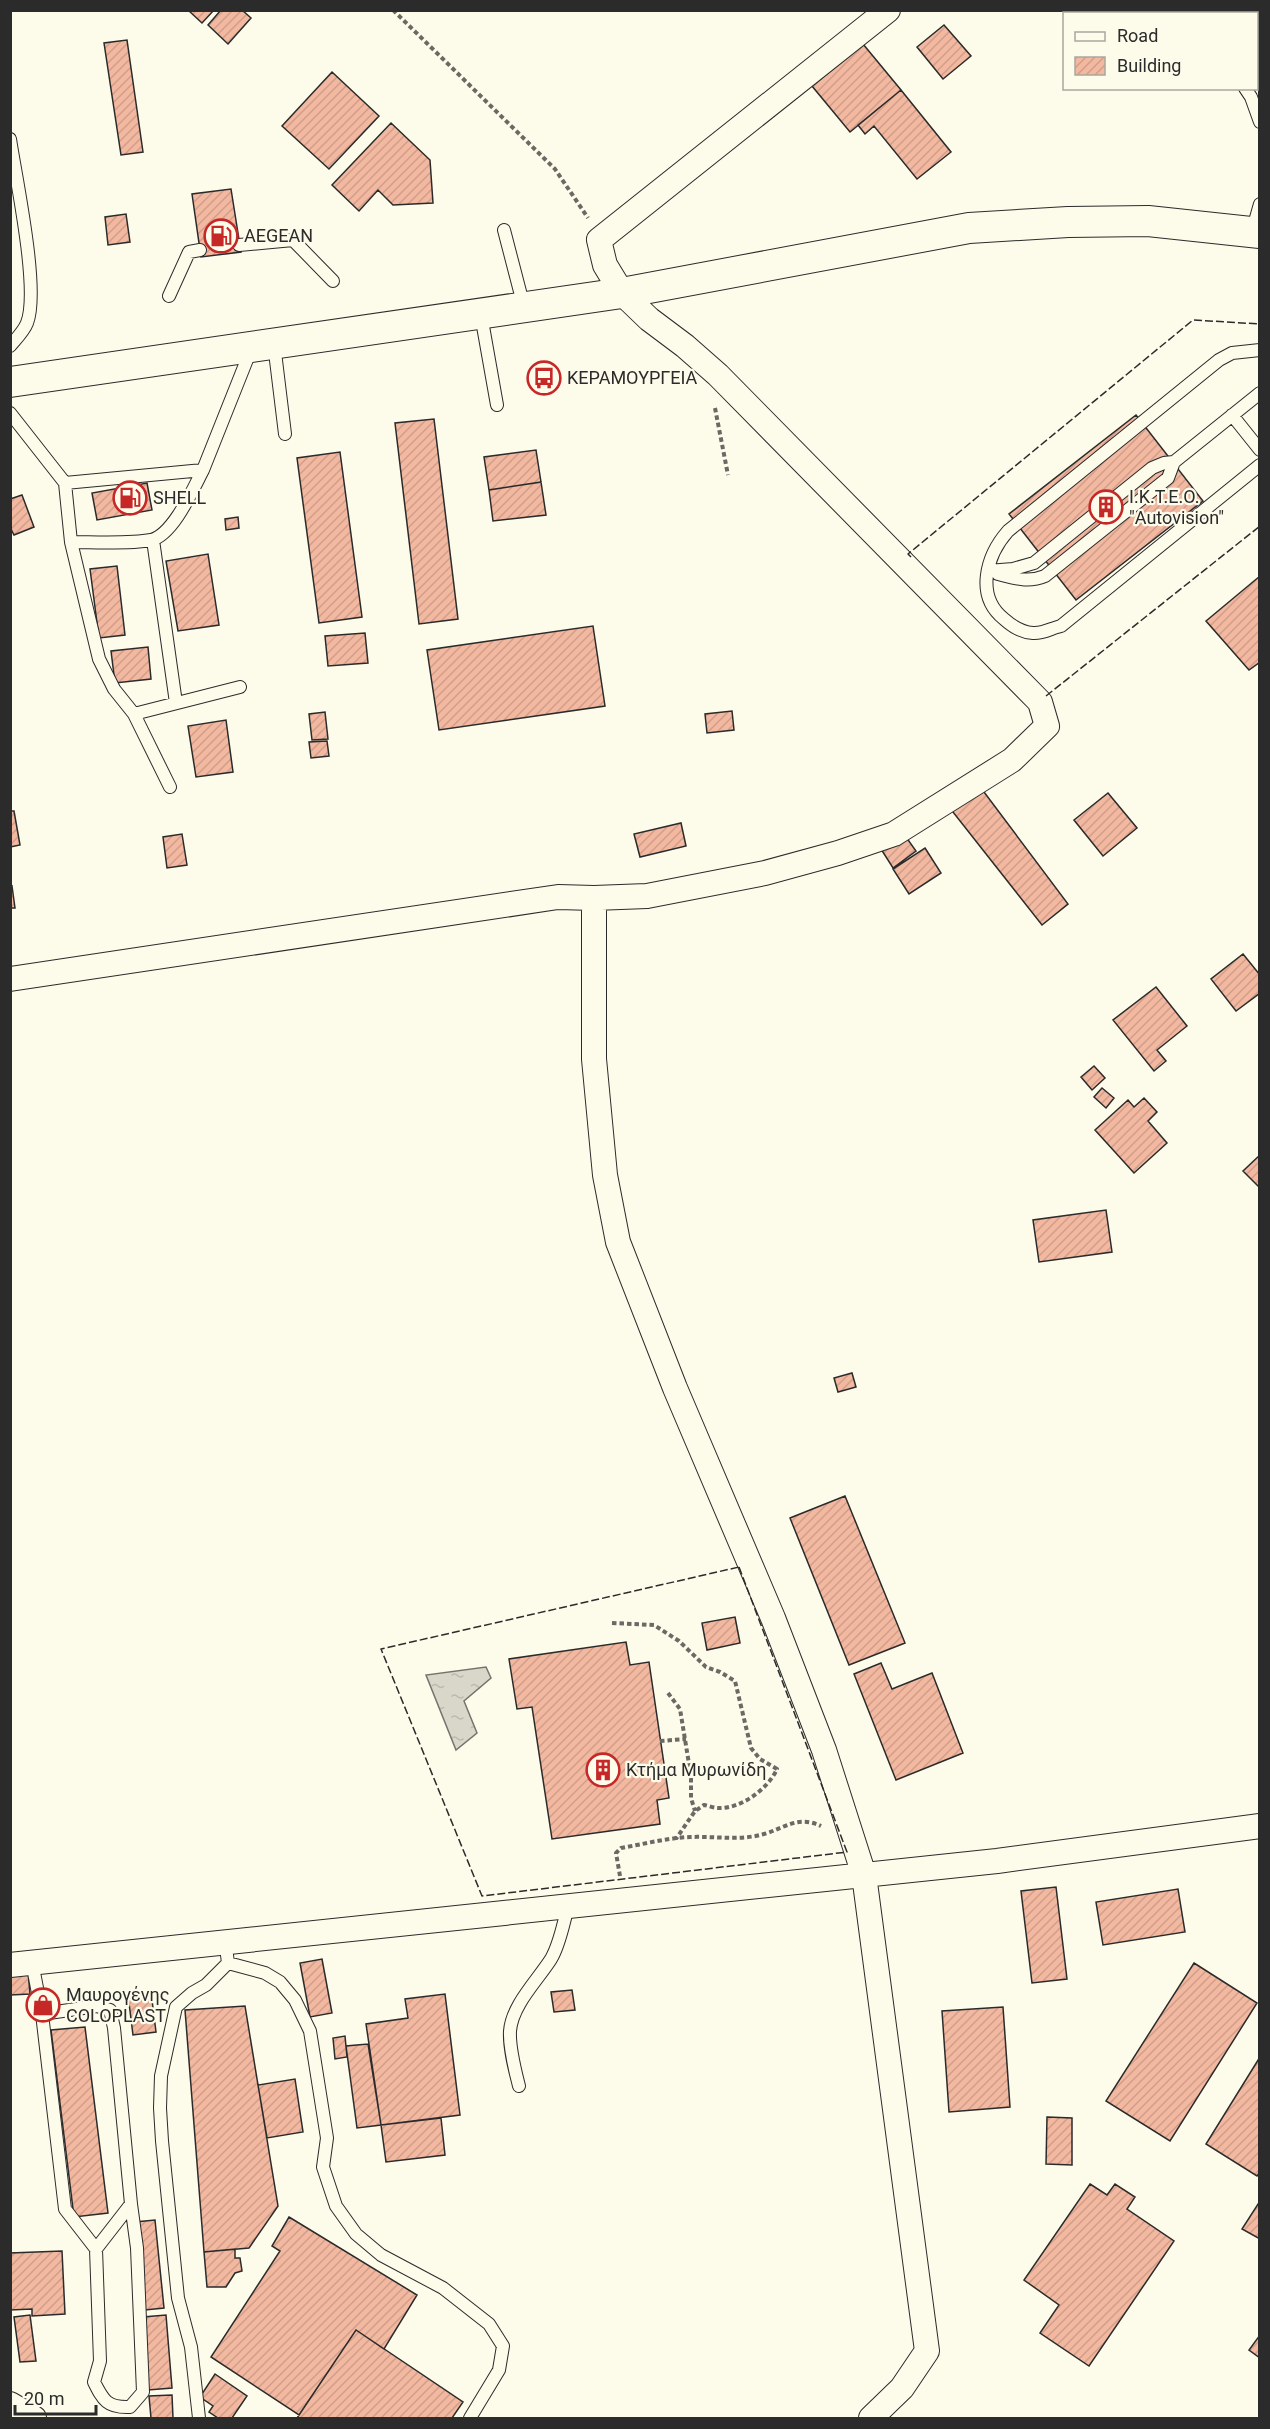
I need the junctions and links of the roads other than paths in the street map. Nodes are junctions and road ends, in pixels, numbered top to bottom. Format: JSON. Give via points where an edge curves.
{"nodes":[{"id":1,"x":888,"y":10,"type":"edge"},
{"id":2,"x":1246,"y":90,"type":"edge"},
{"id":3,"x":1260,"y":122,"type":"edge"},
{"id":4,"x":10,"y":139,"type":"edge"},
{"id":5,"x":1257,"y":223,"type":"edge"},
{"id":6,"x":504,"y":230,"type":"dead end"},
{"id":7,"x":239,"y":245,"type":"dead end"},
{"id":8,"x":200,"y":250,"type":"dead end"},
{"id":9,"x":333,"y":281,"type":"dead end"},
{"id":10,"x":622,"y":293,"type":"junction"},
{"id":11,"x":169,"y":296,"type":"dead end"},
{"id":12,"x":524,"y":307,"type":"junction"},
{"id":13,"x":481,"y":313,"type":"junction"},
{"id":14,"x":263,"y":345,"type":"junction"},
{"id":15,"x":10,"y":346,"type":"edge"},
{"id":16,"x":1260,"y":350,"type":"edge"},
{"id":17,"x":10,"y":382,"type":"edge"},
{"id":18,"x":1260,"y":393,"type":"edge"},
{"id":19,"x":496,"y":405,"type":"dead end"},
{"id":20,"x":10,"y":413,"type":"edge"},
{"id":21,"x":1232,"y":415,"type":"junction"},
{"id":22,"x":285,"y":434,"type":"dead end"},
{"id":23,"x":1260,"y":450,"type":"edge"},
{"id":24,"x":1174,"y":462,"type":"junction"},
{"id":25,"x":1260,"y":465,"type":"edge"},
{"id":26,"x":203,"y":470,"type":"junction"},
{"id":27,"x":65,"y":483,"type":"junction"},
{"id":28,"x":153,"y":540,"type":"junction"},
{"id":29,"x":71,"y":542,"type":"junction"},
{"id":30,"x":988,"y":571,"type":"junction"},
{"id":31,"x":240,"y":687,"type":"dead end"},
{"id":32,"x":176,"y":703,"type":"junction"},
{"id":33,"x":134,"y":714,"type":"junction"},
{"id":34,"x":170,"y":787,"type":"dead end"},
{"id":35,"x":594,"y":898,"type":"junction"},
{"id":36,"x":10,"y":979,"type":"edge"},
{"id":37,"x":1260,"y":1826,"type":"edge"},
{"id":38,"x":864,"y":1875,"type":"junction"},
{"id":39,"x":568,"y":1907,"type":"junction"},
{"id":40,"x":227,"y":1952,"type":"junction"},
{"id":41,"x":21,"y":1964,"type":"edge"},
{"id":42,"x":42,"y":2014,"type":"junction"},
{"id":43,"x":519,"y":2086,"type":"dead end"},
{"id":44,"x":131,"y":2204,"type":"junction"},
{"id":45,"x":96,"y":2249,"type":"junction"},
{"id":46,"x":10,"y":2404,"type":"edge"},
{"id":47,"x":34,"y":2418,"type":"edge"},
{"id":48,"x":199,"y":2418,"type":"edge"},
{"id":49,"x":470,"y":2418,"type":"edge"},
{"id":50,"x":871,"y":2418,"type":"edge"}],
"edges":[{"from":1,"to":10,"type":"street","via":[[599,240],[605,265]]},
{"from":2,"to":3,"type":"lane"},
{"from":4,"to":15,"type":"lane","via":[[28,258],[27,324]]},
{"from":5,"to":10,"type":"street","via":[[1068,222],[969,228]]},
{"from":6,"to":12,"type":"lane"},
{"from":7,"to":9,"type":"lane","via":[[293,240]]},
{"from":8,"to":11,"type":"lane","via":[[189,252]]},
{"from":10,"to":12,"type":"street"},
{"from":10,"to":35,"type":"street","via":[[718,375],[1040,702],[1047,726],[1012,760],[894,834],[765,873],[647,896]]},
{"from":12,"to":13,"type":"street"},
{"from":13,"to":14,"type":"street"},
{"from":13,"to":19,"type":"lane"},
{"from":14,"to":17,"type":"street"},
{"from":14,"to":22,"type":"lane"},
{"from":14,"to":26,"type":"lane"},
{"from":16,"to":30,"type":"lane","via":[[1232,353],[1219,360],[1008,531],[996,548]]},
{"from":18,"to":21,"type":"lane"},
{"from":20,"to":27,"type":"lane"},
{"from":21,"to":23,"type":"lane"},
{"from":21,"to":24,"type":"lane"},
{"from":24,"to":30,"type":"lane","via":[[1152,468],[1034,563]]},
{"from":24,"to":30,"type":"lane","via":[[1167,478],[1045,576],[1022,580]]},
{"from":25,"to":30,"type":"lane","via":[[1060,626],[1036,634],[1016,629],[988,600]]},
{"from":26,"to":27,"type":"lane"},
{"from":26,"to":28,"type":"lane","via":[[175,519]]},
{"from":27,"to":29,"type":"lane"},
{"from":28,"to":29,"type":"lane"},
{"from":28,"to":32,"type":"lane"},
{"from":29,"to":33,"type":"lane","via":[[99,659],[114,689]]},
{"from":31,"to":32,"type":"lane"},
{"from":32,"to":33,"type":"lane"},
{"from":33,"to":34,"type":"lane"},
{"from":35,"to":36,"type":"street","via":[[558,897]]},
{"from":35,"to":38,"type":"street","via":[[594,1059],[605,1175],[618,1242],[773,1618],[824,1750]]},
{"from":37,"to":38,"type":"street"},
{"from":38,"to":39,"type":"street"},
{"from":38,"to":50,"type":"street","via":[[927,2351],[902,2388]]},
{"from":39,"to":40,"type":"street"},
{"from":39,"to":43,"type":"lane","via":[[551,1959],[515,2015],[510,2031]]},
{"from":40,"to":41,"type":"street"},
{"from":40,"to":48,"type":"lane","via":[[206,1985],[176,2007],[161,2076],[161,2119],[178,2298],[191,2347]]},
{"from":40,"to":49,"type":"lane","via":[[280,1982],[295,2000],[310,2031],[327,2138],[323,2167],[336,2206],[356,2234],[381,2255],[443,2288],[489,2324],[503,2346],[499,2370]]},
{"from":41,"to":42,"type":"lane"},
{"from":42,"to":44,"type":"lane","via":[[97,2006],[110,2010]]},
{"from":42,"to":45,"type":"lane","via":[[65,2209]]},
{"from":44,"to":45,"type":"lane"},
{"from":44,"to":45,"type":"lane","via":[[137,2248],[143,2392],[130,2407],[118,2408],[103,2400],[94,2382],[100,2361]]},
{"from":46,"to":47,"type":"street"}]}
